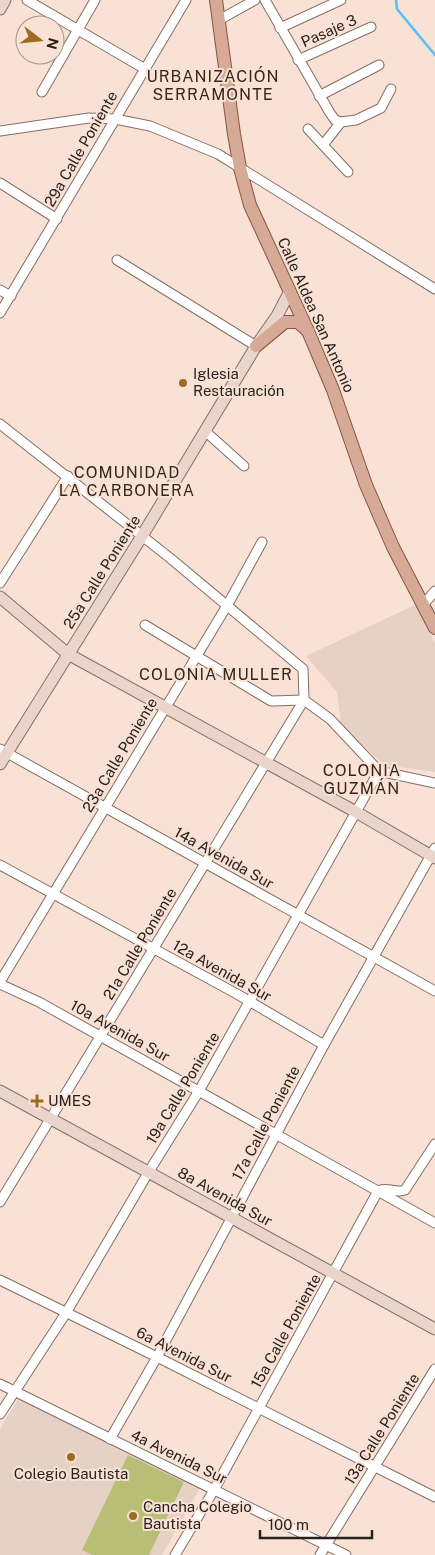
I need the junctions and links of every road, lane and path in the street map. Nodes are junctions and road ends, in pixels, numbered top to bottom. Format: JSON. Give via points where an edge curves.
{"nodes":[{"id":1,"x":5,"y":0,"type":"edge"},
{"id":2,"x":28,"y":0,"type":"edge"},
{"id":3,"x":95,"y":0,"type":"edge"},
{"id":4,"x":186,"y":0,"type":"edge"},
{"id":5,"x":216,"y":0,"type":"edge"},
{"id":6,"x":255,"y":0,"type":"edge"},
{"id":7,"x":265,"y":0,"type":"edge"},
{"id":8,"x":341,"y":0,"type":"edge"},
{"id":9,"x":0,"y":9,"type":"edge"},
{"id":10,"x":219,"y":20,"type":"junction"},
{"id":11,"x":371,"y":27,"type":"dead end"},
{"id":12,"x":280,"y":28,"type":"junction"},
{"id":13,"x":78,"y":29,"type":"junction"},
{"id":14,"x":298,"y":60,"type":"junction"},
{"id":15,"x":379,"y":64,"type":"dead end"},
{"id":16,"x":145,"y":69,"type":"junction"},
{"id":17,"x":391,"y":89,"type":"dead end"},
{"id":18,"x":42,"y":92,"type":"dead end"},
{"id":19,"x":319,"y":96,"type":"junction"},
{"id":20,"x":115,"y":119,"type":"junction"},
{"id":21,"x":340,"y":122,"type":"junction"},
{"id":22,"x":308,"y":129,"type":"dead end"},
{"id":23,"x":0,"y":131,"type":"edge"},
{"id":24,"x":323,"y":145,"type":"junction"},
{"id":25,"x":240,"y":168,"type":"junction"},
{"id":26,"x":348,"y":172,"type":"dead end"},
{"id":27,"x":0,"y":183,"type":"edge"},
{"id":28,"x":57,"y":219,"type":"junction"},
{"id":29,"x":117,"y":260,"type":"dead end"},
{"id":30,"x":435,"y":289,"type":"edge"},
{"id":31,"x":0,"y":290,"type":"edge"},
{"id":32,"x":290,"y":291,"type":"junction"},
{"id":33,"x":11,"y":296,"type":"junction"},
{"id":34,"x":0,"y":313,"type":"edge"},
{"id":35,"x":308,"y":331,"type":"junction"},
{"id":36,"x":256,"y":346,"type":"junction"},
{"id":37,"x":0,"y":424,"type":"edge"},
{"id":38,"x":205,"y":431,"type":"junction"},
{"id":39,"x":244,"y":466,"type":"dead end"},
{"id":40,"x":68,"y":476,"type":"junction"},
{"id":41,"x":142,"y":536,"type":"junction"},
{"id":42,"x":262,"y":542,"type":"dead end"},
{"id":43,"x":0,"y":583,"type":"edge"},
{"id":44,"x":435,"y":591,"type":"edge"},
{"id":45,"x":0,"y":597,"type":"edge"},
{"id":46,"x":228,"y":604,"type":"junction"},
{"id":47,"x":423,"y":605,"type":"junction"},
{"id":48,"x":145,"y":625,"type":"dead end"},
{"id":49,"x":435,"y":628,"type":"edge"},
{"id":50,"x":68,"y":654,"type":"junction"},
{"id":51,"x":196,"y":656,"type":"junction"},
{"id":52,"x":304,"y":700,"type":"junction"},
{"id":53,"x":165,"y":708,"type":"junction"},
{"id":54,"x":4,"y":751,"type":"edge"},
{"id":55,"x":266,"y":763,"type":"junction"},
{"id":56,"x":0,"y":764,"type":"edge"},
{"id":57,"x":379,"y":771,"type":"junction"},
{"id":58,"x":435,"y":783,"type":"edge"},
{"id":59,"x":105,"y":807,"type":"junction"},
{"id":60,"x":356,"y":812,"type":"junction"},
{"id":61,"x":434,"y":854,"type":"edge"},
{"id":62,"x":205,"y":863,"type":"junction"},
{"id":63,"x":0,"y":865,"type":"edge"},
{"id":64,"x":53,"y":894,"type":"junction"},
{"id":65,"x":298,"y":915,"type":"junction"},
{"id":66,"x":154,"y":948,"type":"junction"},
{"id":67,"x":374,"y":957,"type":"junction"},
{"id":68,"x":0,"y":983,"type":"edge"},
{"id":69,"x":434,"y":990,"type":"edge"},
{"id":70,"x":250,"y":1001,"type":"junction"},
{"id":71,"x":100,"y":1036,"type":"junction"},
{"id":72,"x":324,"y":1045,"type":"junction"},
{"id":73,"x":0,"y":1091,"type":"edge"},
{"id":74,"x":199,"y":1091,"type":"junction"},
{"id":75,"x":50,"y":1119,"type":"junction"},
{"id":76,"x":276,"y":1134,"type":"junction"},
{"id":77,"x":435,"y":1144,"type":"edge"},
{"id":78,"x":148,"y":1173,"type":"junction"},
{"id":79,"x":378,"y":1190,"type":"junction"},
{"id":80,"x":0,"y":1202,"type":"edge"},
{"id":81,"x":230,"y":1217,"type":"junction"},
{"id":82,"x":435,"y":1223,"type":"edge"},
{"id":83,"x":333,"y":1274,"type":"junction"},
{"id":84,"x":0,"y":1280,"type":"edge"},
{"id":85,"x":66,"y":1313,"type":"junction"},
{"id":86,"x":435,"y":1329,"type":"edge"},
{"id":87,"x":157,"y":1357,"type":"junction"},
{"id":88,"x":435,"y":1369,"type":"edge"},
{"id":89,"x":0,"y":1384,"type":"edge"},
{"id":90,"x":14,"y":1391,"type":"junction"},
{"id":91,"x":259,"y":1408,"type":"junction"},
{"id":92,"x":0,"y":1414,"type":"edge"},
{"id":93,"x":110,"y":1438,"type":"junction"},
{"id":94,"x":375,"y":1467,"type":"junction"},
{"id":95,"x":214,"y":1490,"type":"junction"},
{"id":96,"x":435,"y":1497,"type":"edge"},
{"id":97,"x":326,"y":1545,"type":"junction"},
{"id":98,"x":175,"y":1555,"type":"edge"},
{"id":99,"x":320,"y":1555,"type":"edge"},
{"id":100,"x":346,"y":1555,"type":"edge"}],
"edges":[{"from":1,"to":9,"type":"street"},
{"from":2,"to":13,"type":"street"},
{"from":3,"to":13,"type":"street"},
{"from":4,"to":16,"type":"street","name":"29a Calle Poniente"},
{"from":5,"to":10,"type":"main road","name":"Calle Aldea San Antonio"},
{"from":6,"to":10,"type":"street"},
{"from":7,"to":12,"type":"street"},
{"from":8,"to":12,"type":"street"},
{"from":10,"to":25,"type":"main road","name":"Calle Aldea San Antonio"},
{"from":11,"to":14,"type":"street","name":"Pasaje 3"},
{"from":12,"to":14,"type":"street"},
{"from":13,"to":16,"type":"street"},
{"from":13,"to":18,"type":"street"},
{"from":14,"to":19,"type":"street"},
{"from":15,"to":19,"type":"street"},
{"from":16,"to":20,"type":"street","name":"29a Calle Poniente"},
{"from":17,"to":21,"type":"street","via":[[381,108],[356,120]]},
{"from":19,"to":21,"type":"street","via":[[335,120]]},
{"from":20,"to":23,"type":"street","via":[[89,118]]},
{"from":20,"to":25,"type":"street","via":[[150,126],[218,154]]},
{"from":20,"to":28,"type":"street","name":"29a Calle Poniente"},
{"from":21,"to":24,"type":"street"},
{"from":22,"to":24,"type":"street"},
{"from":24,"to":26,"type":"street"},
{"from":25,"to":30,"type":"street"},
{"from":25,"to":32,"type":"main road","name":"Calle Aldea San Antonio","via":[[252,211]]},
{"from":27,"to":28,"type":"street"},
{"from":28,"to":33,"type":"street","name":"29a Calle Poniente"},
{"from":29,"to":36,"type":"street"},
{"from":31,"to":33,"type":"street"},
{"from":32,"to":35,"type":"main road","name":"Calle Aldea San Antonio"},
{"from":32,"to":36,"type":"street","name":"25a Calle Poniente"},
{"from":33,"to":34,"type":"street","name":"29a Calle Poniente"},
{"from":35,"to":36,"type":"main road","via":[[298,322],[285,322]]},
{"from":35,"to":47,"type":"main road","name":"Calle Aldea San Antonio","via":[[333,390],[366,485]]},
{"from":36,"to":38,"type":"street","name":"25a Calle Poniente"},
{"from":37,"to":40,"type":"street"},
{"from":38,"to":39,"type":"street"},
{"from":38,"to":41,"type":"street","name":"25a Calle Poniente"},
{"from":40,"to":41,"type":"street"},
{"from":40,"to":43,"type":"street"},
{"from":41,"to":46,"type":"street"},
{"from":41,"to":50,"type":"street","name":"25a Calle Poniente"},
{"from":42,"to":46,"type":"street","name":"23a Calle Poniente"},
{"from":44,"to":47,"type":"street"},
{"from":45,"to":50,"type":"street"},
{"from":46,"to":51,"type":"street","name":"23a Calle Poniente"},
{"from":46,"to":52,"type":"street","via":[[303,669]]},
{"from":47,"to":49,"type":"main road","name":"Calle Aldea San Antonio"},
{"from":48,"to":51,"type":"street"},
{"from":50,"to":53,"type":"street"},
{"from":50,"to":54,"type":"street","name":"25a Calle Poniente"},
{"from":51,"to":52,"type":"street","via":[[271,701]]},
{"from":51,"to":53,"type":"street","name":"23a Calle Poniente"},
{"from":52,"to":55,"type":"street","name":"21a Calle Poniente"},
{"from":52,"to":57,"type":"street","via":[[330,719]]},
{"from":53,"to":55,"type":"street"},
{"from":53,"to":59,"type":"street","name":"23a Calle Poniente"},
{"from":54,"to":56,"type":"street","name":"25a Calle Poniente"},
{"from":54,"to":59,"type":"street","name":"14a Avenida Sur"},
{"from":55,"to":60,"type":"street"},
{"from":55,"to":62,"type":"street","name":"21a Calle Poniente"},
{"from":57,"to":58,"type":"street"},
{"from":57,"to":60,"type":"street","name":"19a Calle Poniente"},
{"from":59,"to":62,"type":"street","name":"14a Avenida Sur"},
{"from":59,"to":64,"type":"street","name":"23a Calle Poniente"},
{"from":60,"to":61,"type":"street"},
{"from":60,"to":65,"type":"street","name":"19a Calle Poniente"},
{"from":61,"to":67,"type":"street","name":"17a Calle Poniente"},
{"from":62,"to":65,"type":"street","name":"14a Avenida Sur"},
{"from":62,"to":66,"type":"street","name":"21a Calle Poniente"},
{"from":63,"to":64,"type":"street","name":"12a Avenida Sur"},
{"from":64,"to":66,"type":"street","name":"12a Avenida Sur"},
{"from":64,"to":68,"type":"street","name":"23a Calle Poniente"},
{"from":65,"to":67,"type":"street","name":"14a Avenida Sur"},
{"from":65,"to":70,"type":"street","name":"19a Calle Poniente"},
{"from":66,"to":70,"type":"street","name":"12a Avenida Sur"},
{"from":66,"to":71,"type":"street","name":"21a Calle Poniente"},
{"from":67,"to":69,"type":"street","name":"14a Avenida Sur"},
{"from":67,"to":72,"type":"street","name":"17a Calle Poniente"},
{"from":68,"to":71,"type":"street","name":"10a Avenida Sur"},
{"from":70,"to":72,"type":"street","name":"12a Avenida Sur"},
{"from":70,"to":74,"type":"street","name":"19a Calle Poniente"},
{"from":71,"to":74,"type":"street","name":"10a Avenida Sur"},
{"from":71,"to":75,"type":"street","name":"21a Calle Poniente"},
{"from":72,"to":76,"type":"street","name":"17a Calle Poniente"},
{"from":73,"to":75,"type":"street","name":"8a Avenida Sur"},
{"from":74,"to":76,"type":"street","name":"10a Avenida Sur"},
{"from":74,"to":78,"type":"street","name":"19a Calle Poniente"},
{"from":75,"to":78,"type":"street","name":"8a Avenida Sur"},
{"from":75,"to":80,"type":"street","name":"21a Calle Poniente"},
{"from":76,"to":79,"type":"street","name":"10a Avenida Sur"},
{"from":76,"to":81,"type":"street","name":"17a Calle Poniente"},
{"from":77,"to":79,"type":"street","via":[[405,1190]]},
{"from":78,"to":81,"type":"street","name":"8a Avenida Sur"},
{"from":78,"to":85,"type":"street","name":"19a Calle Poniente"},
{"from":79,"to":82,"type":"street","name":"10a Avenida Sur"},
{"from":79,"to":83,"type":"street","name":"15a Calle Poniente"},
{"from":81,"to":83,"type":"street","name":"8a Avenida Sur"},
{"from":81,"to":87,"type":"street","name":"17a Calle Poniente"},
{"from":83,"to":86,"type":"street","name":"8a Avenida Sur"},
{"from":83,"to":91,"type":"street","name":"15a Calle Poniente"},
{"from":84,"to":85,"type":"street","name":"6a Avenida Sur"},
{"from":85,"to":87,"type":"street","name":"6a Avenida Sur"},
{"from":85,"to":90,"type":"street","name":"19a Calle Poniente"},
{"from":87,"to":91,"type":"street","name":"6a Avenida Sur"},
{"from":87,"to":93,"type":"street","name":"17a Calle Poniente"},
{"from":88,"to":94,"type":"street","name":"13a Calle Poniente"},
{"from":89,"to":90,"type":"street","name":"4a Avenida Sur"},
{"from":90,"to":92,"type":"street","name":"19a Calle Poniente"},
{"from":90,"to":93,"type":"street","name":"4a Avenida Sur"},
{"from":91,"to":94,"type":"street","name":"6a Avenida Sur"},
{"from":91,"to":95,"type":"street","name":"15a Calle Poniente"},
{"from":93,"to":95,"type":"street","name":"4a Avenida Sur"},
{"from":94,"to":96,"type":"street","name":"6a Avenida Sur"},
{"from":94,"to":97,"type":"street","name":"13a Calle Poniente"},
{"from":95,"to":97,"type":"street","name":"4a Avenida Sur"},
{"from":95,"to":98,"type":"street","name":"15a Calle Poniente"},
{"from":97,"to":99,"type":"street","name":"13a Calle Poniente"},
{"from":97,"to":100,"type":"street","name":"4a Avenida Sur"}]}
